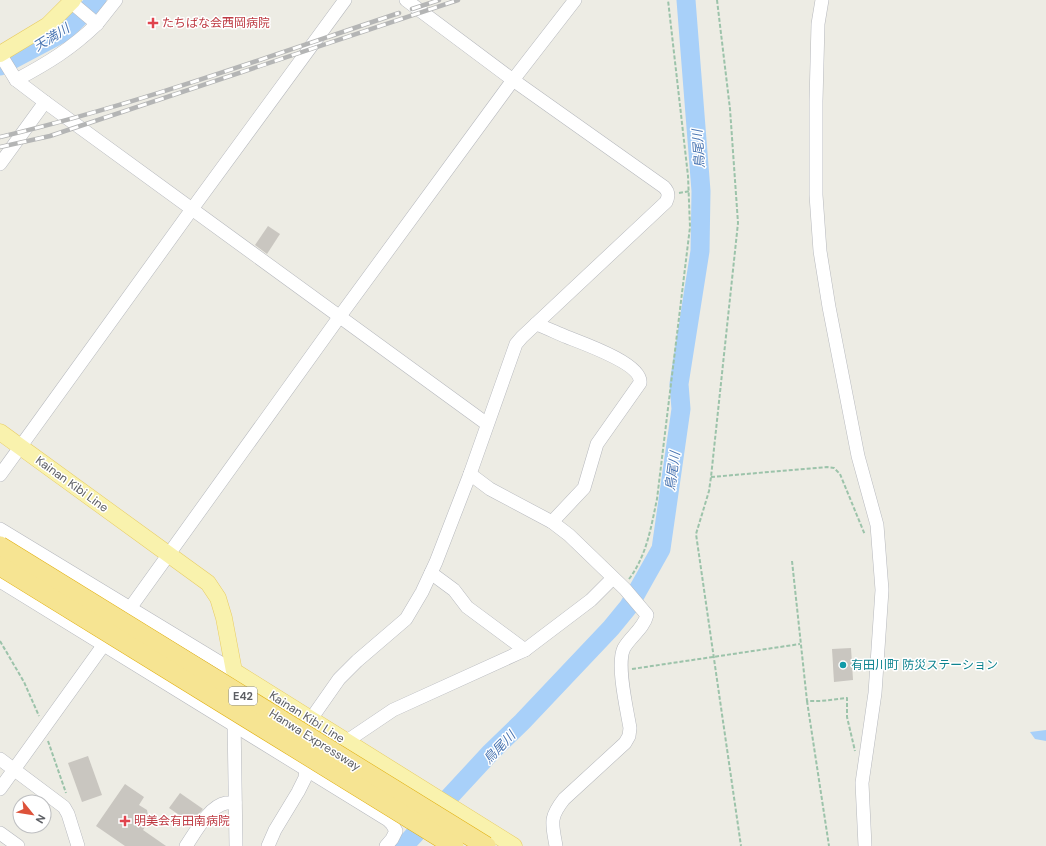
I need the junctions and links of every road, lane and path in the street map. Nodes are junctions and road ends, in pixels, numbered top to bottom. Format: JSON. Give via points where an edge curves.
{"nodes":[{"id":1,"x":116,"y":0,"type":"edge"},
{"id":2,"x":345,"y":0,"type":"edge"},
{"id":3,"x":406,"y":0,"type":"edge"},
{"id":4,"x":575,"y":0,"type":"edge"},
{"id":5,"x":668,"y":0,"type":"edge"},
{"id":6,"x":717,"y":0,"type":"edge"},
{"id":7,"x":822,"y":0,"type":"edge"},
{"id":8,"x":72,"y":1,"type":"edge"},
{"id":9,"x":97,"y":24,"type":"junction"},
{"id":10,"x":0,"y":54,"type":"edge"},
{"id":11,"x":16,"y":80,"type":"junction"},
{"id":12,"x":514,"y":80,"type":"junction"},
{"id":13,"x":45,"y":102,"type":"junction"},
{"id":14,"x":0,"y":164,"type":"edge"},
{"id":15,"x":192,"y":209,"type":"junction"},
{"id":16,"x":340,"y":316,"type":"junction"},
{"id":17,"x":536,"y":324,"type":"junction"},
{"id":18,"x":487,"y":424,"type":"junction"},
{"id":19,"x":0,"y":432,"type":"edge"},
{"id":20,"x":20,"y":447,"type":"junction"},
{"id":21,"x":470,"y":474,"type":"junction"},
{"id":22,"x":0,"y":476,"type":"edge"},
{"id":23,"x":711,"y":477,"type":"junction"},
{"id":24,"x":552,"y":522,"type":"junction"},
{"id":25,"x":0,"y":530,"type":"edge"},
{"id":26,"x":867,"y":539,"type":"dead end"},
{"id":27,"x":0,"y":546,"type":"edge"},
{"id":28,"x":170,"y":555,"type":"junction"},
{"id":29,"x":792,"y":561,"type":"dead end"},
{"id":30,"x":0,"y":566,"type":"edge"},
{"id":31,"x":431,"y":573,"type":"junction"},
{"id":32,"x":0,"y":581,"type":"edge"},
{"id":33,"x":620,"y":585,"type":"junction"},
{"id":34,"x":131,"y":609,"type":"junction"},
{"id":35,"x":800,"y":644,"type":"junction"},
{"id":36,"x":105,"y":646,"type":"junction"},
{"id":37,"x":525,"y":650,"type":"junction"},
{"id":38,"x":714,"y":657,"type":"junction"},
{"id":39,"x":234,"y":671,"type":"junction"},
{"id":40,"x":621,"y":671,"type":"junction"},
{"id":41,"x":807,"y":700,"type":"junction"},
{"id":42,"x":311,"y":719,"type":"junction"},
{"id":43,"x":234,"y":725,"type":"junction"},
{"id":44,"x":327,"y":729,"type":"junction"},
{"id":45,"x":347,"y":741,"type":"junction"},
{"id":46,"x":855,"y":753,"type":"dead end"},
{"id":47,"x":0,"y":759,"type":"edge"},
{"id":48,"x":307,"y":769,"type":"junction"},
{"id":49,"x":14,"y":770,"type":"junction"},
{"id":50,"x":0,"y":789,"type":"edge"},
{"id":51,"x":235,"y":803,"type":"junction"},
{"id":52,"x":0,"y":833,"type":"edge"},
{"id":53,"x":18,"y":846,"type":"edge"},
{"id":54,"x":78,"y":846,"type":"edge"},
{"id":55,"x":186,"y":846,"type":"edge"},
{"id":56,"x":236,"y":846,"type":"edge"},
{"id":57,"x":268,"y":846,"type":"edge"},
{"id":58,"x":386,"y":846,"type":"edge"},
{"id":59,"x":454,"y":846,"type":"edge"},
{"id":60,"x":486,"y":846,"type":"edge"},
{"id":61,"x":514,"y":846,"type":"edge"},
{"id":62,"x":556,"y":846,"type":"edge"},
{"id":63,"x":741,"y":846,"type":"edge"},
{"id":64,"x":828,"y":846,"type":"edge"},
{"id":65,"x":865,"y":846,"type":"edge"}],
"edges":[{"from":1,"to":9,"type":"street"},
{"from":2,"to":15,"type":"street"},
{"from":3,"to":12,"type":"street"},
{"from":4,"to":12,"type":"street"},
{"from":5,"to":33,"type":"path","via":[[688,176],[690,227],[657,499],[644,554],[630,577]]},
{"from":6,"to":23,"type":"path","via":[[730,109],[738,223]]},
{"from":7,"to":65,"type":"street","via":[[818,24],[816,101],[816,195],[820,251],[858,456],[877,525],[882,590],[875,693],[862,783]]},
{"from":8,"to":9,"type":"street"},
{"from":8,"to":10,"type":"main road","via":[[48,25]]},
{"from":9,"to":11,"type":"street","via":[[64,52]]},
{"from":10,"to":11,"type":"street"},
{"from":11,"to":13,"type":"street"},
{"from":12,"to":16,"type":"street"},
{"from":12,"to":17,"type":"street","via":[[668,191],[666,202]]},
{"from":13,"to":14,"type":"street"},
{"from":13,"to":15,"type":"street"},
{"from":15,"to":16,"type":"street"},
{"from":15,"to":20,"type":"street"},
{"from":16,"to":18,"type":"street"},
{"from":16,"to":28,"type":"street"},
{"from":17,"to":18,"type":"street","via":[[516,344]]},
{"from":17,"to":24,"type":"street","via":[[616,358],[637,374],[640,380],[597,444],[584,488]]},
{"from":18,"to":21,"type":"street"},
{"from":19,"to":20,"type":"main road","name":"Kainan Kibi Line"},
{"from":20,"to":22,"type":"street"},
{"from":20,"to":28,"type":"main road","name":"Kainan Kibi Line"},
{"from":21,"to":24,"type":"street","via":[[490,489]]},
{"from":21,"to":31,"type":"street"},
{"from":23,"to":26,"type":"path","via":[[834,468],[840,474]]},
{"from":23,"to":38,"type":"path","via":[[696,534]]},
{"from":24,"to":33,"type":"street","via":[[569,535]]},
{"from":25,"to":34,"type":"street"},
{"from":27,"to":60,"type":"highway","name":"Hanwa Expressway","number":"E42","bridge":true},
{"from":28,"to":34,"type":"street"},
{"from":28,"to":39,"type":"main road","name":"Kainan Kibi Line","via":[[208,583],[218,598]]},
{"from":29,"to":35,"type":"path"},
{"from":30,"to":59,"type":"highway","name":"Hanwa Expressway","number":"E42","bridge":true},
{"from":31,"to":37,"type":"street","via":[[454,590],[467,607]]},
{"from":31,"to":42,"type":"street","via":[[406,619],[339,679]]},
{"from":32,"to":36,"type":"street"},
{"from":33,"to":37,"type":"street","via":[[591,600]]},
{"from":33,"to":40,"type":"street","via":[[647,615],[624,647]]},
{"from":34,"to":36,"type":"street"},
{"from":34,"to":39,"type":"street"},
{"from":35,"to":38,"type":"path"},
{"from":35,"to":41,"type":"path"},
{"from":36,"to":43,"type":"street"},
{"from":36,"to":49,"type":"street"},
{"from":37,"to":45,"type":"street","via":[[393,710]]},
{"from":38,"to":40,"type":"path"},
{"from":38,"to":63,"type":"path"},
{"from":39,"to":42,"type":"main road","name":"Kainan Kibi Line"},
{"from":39,"to":43,"type":"street"},
{"from":40,"to":62,"type":"street","via":[[629,736],[625,743],[564,799],[556,810],[552,822]]},
{"from":41,"to":46,"type":"path","via":[[847,698],[846,717]]},
{"from":41,"to":64,"type":"path"},
{"from":42,"to":44,"type":"main road","name":"Kainan Kibi Line"},
{"from":43,"to":48,"type":"street"},
{"from":43,"to":51,"type":"street"},
{"from":44,"to":45,"type":"main road","name":"Kainan Kibi Line"},
{"from":44,"to":48,"type":"street","via":[[307,760]]},
{"from":45,"to":61,"type":"main road","name":"Kainan Kibi Line"},
{"from":47,"to":49,"type":"street"},
{"from":48,"to":57,"type":"street","via":[[298,792]]},
{"from":48,"to":58,"type":"street","via":[[392,824],[396,831],[395,835]]},
{"from":49,"to":50,"type":"street"},
{"from":49,"to":54,"type":"street","via":[[64,807]]},
{"from":51,"to":55,"type":"street","via":[[225,803],[215,808]]},
{"from":51,"to":56,"type":"street"},
{"from":52,"to":53,"type":"street"}]}
